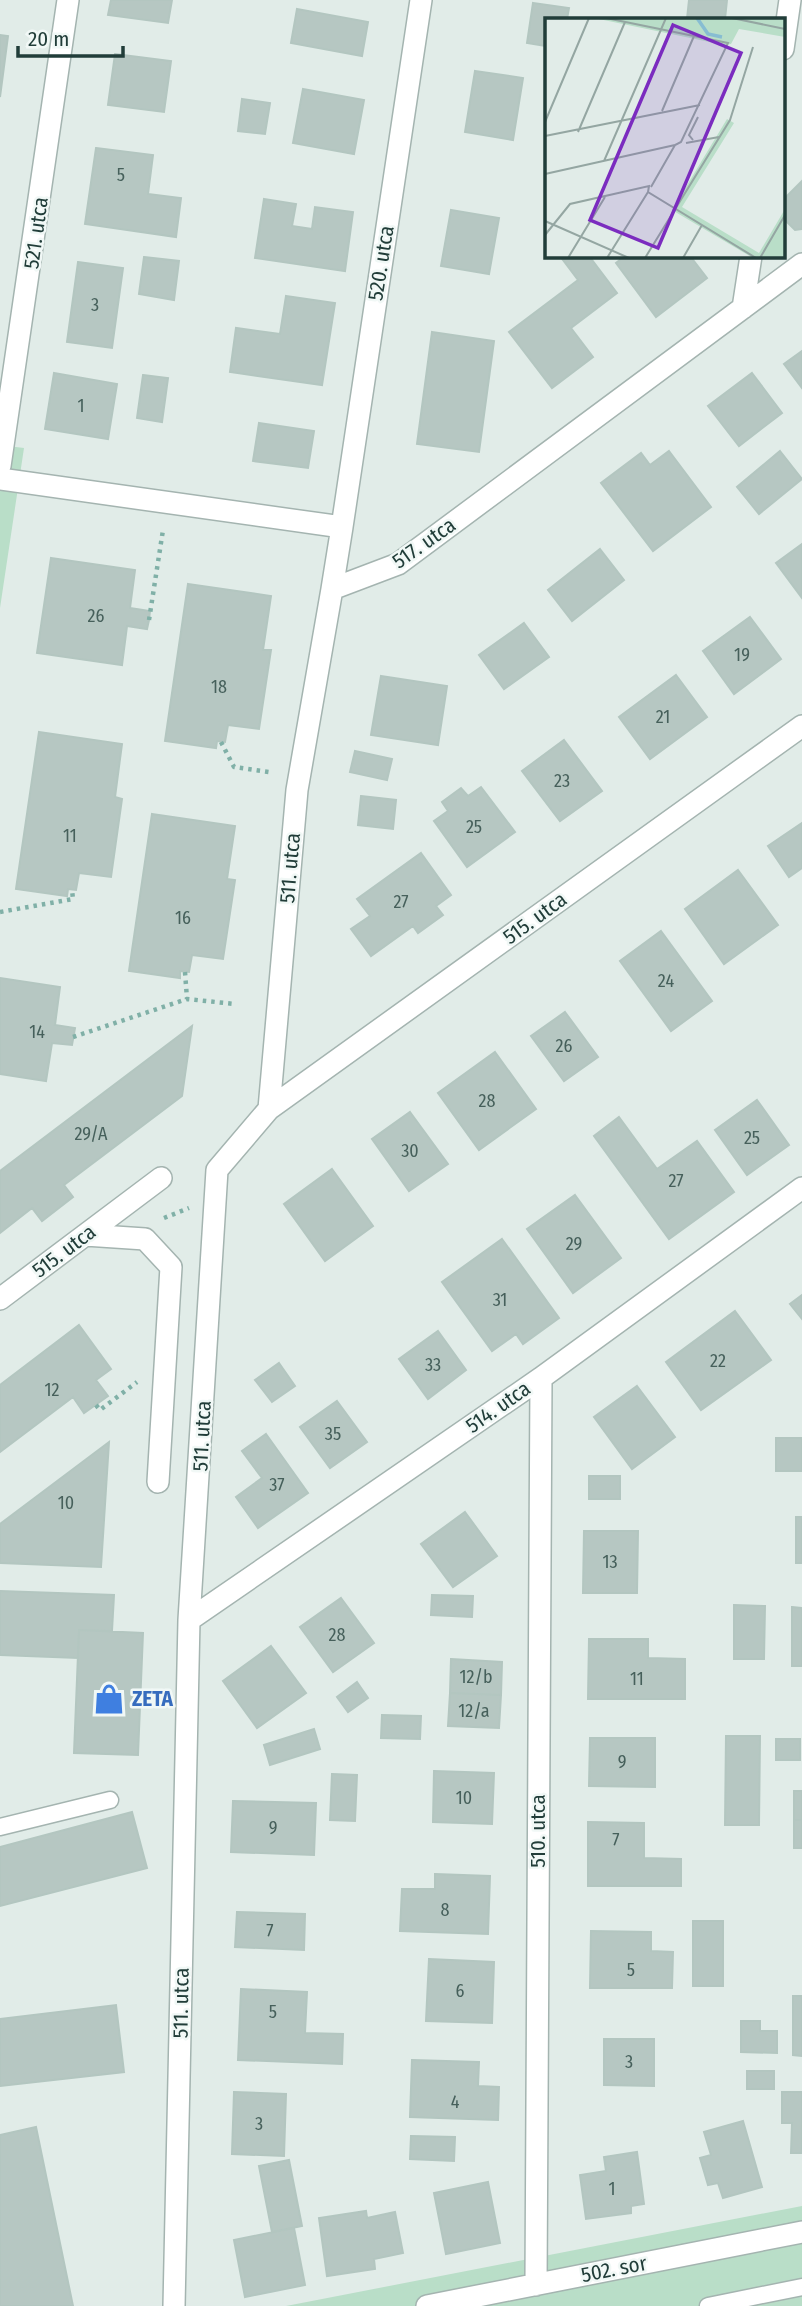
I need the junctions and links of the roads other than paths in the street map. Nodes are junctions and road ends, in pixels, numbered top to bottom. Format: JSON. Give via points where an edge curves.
{"nodes":[{"id":1,"x":68,"y":0,"type":"edge"},
{"id":2,"x":421,"y":0,"type":"edge"},
{"id":3,"x":790,"y":0,"type":"edge"},
{"id":4,"x":784,"y":42,"type":"edge"},
{"id":5,"x":751,"y":257,"type":"edge"},
{"id":6,"x":802,"y":264,"type":"edge"},
{"id":7,"x":743,"y":307,"type":"junction"},
{"id":8,"x":0,"y":466,"type":"edge"},
{"id":9,"x":0,"y":479,"type":"edge"},
{"id":10,"x":342,"y":527,"type":"junction"},
{"id":11,"x":332,"y":589,"type":"junction"},
{"id":12,"x":802,"y":726,"type":"edge"},
{"id":13,"x":268,"y":1109,"type":"junction"},
{"id":14,"x":161,"y":1178,"type":"dead end"},
{"id":15,"x":802,"y":1188,"type":"edge"},
{"id":16,"x":85,"y":1235,"type":"junction"},
{"id":17,"x":0,"y":1299,"type":"edge"},
{"id":18,"x":541,"y":1378,"type":"junction"},
{"id":19,"x":158,"y":1482,"type":"dead end"},
{"id":20,"x":189,"y":1620,"type":"junction"},
{"id":21,"x":110,"y":1800,"type":"dead end"},
{"id":22,"x":0,"y":1827,"type":"edge"},
{"id":23,"x":802,"y":2232,"type":"edge"},
{"id":24,"x":536,"y":2285,"type":"junction"},
{"id":25,"x":802,"y":2287,"type":"edge"},
{"id":26,"x":174,"y":2306,"type":"edge"},
{"id":27,"x":427,"y":2306,"type":"edge"},
{"id":28,"x":708,"y":2306,"type":"edge"}],
"edges":[{"from":1,"to":8,"type":"street","name":"521. utca"},
{"from":2,"to":10,"type":"street","name":"520. utca"},
{"from":3,"to":4,"type":"street"},
{"from":5,"to":7,"type":"street"},
{"from":6,"to":7,"type":"street","name":"517. utca"},
{"from":7,"to":11,"type":"street","name":"517. utca","via":[[398,564]]},
{"from":9,"to":10,"type":"street"},
{"from":10,"to":11,"type":"street"},
{"from":11,"to":13,"type":"street","name":"511. utca","via":[[297,790]]},
{"from":12,"to":13,"type":"street","name":"515. utca"},
{"from":13,"to":20,"type":"street","name":"511. utca","via":[[217,1170]]},
{"from":14,"to":16,"type":"street","name":"515. utca"},
{"from":15,"to":18,"type":"street","name":"514. utca"},
{"from":16,"to":17,"type":"street","name":"515. utca"},
{"from":16,"to":19,"type":"street","name":"511. utca","via":[[145,1239],[171,1268]]},
{"from":18,"to":20,"type":"street","name":"514. utca"},
{"from":18,"to":24,"type":"street","name":"510. utca"},
{"from":20,"to":26,"type":"street","name":"511. utca"},
{"from":21,"to":22,"type":"lane"},
{"from":23,"to":24,"type":"street","name":"502. sor"},
{"from":24,"to":27,"type":"street","name":"502. sor"},
{"from":25,"to":28,"type":"lane"}]}
